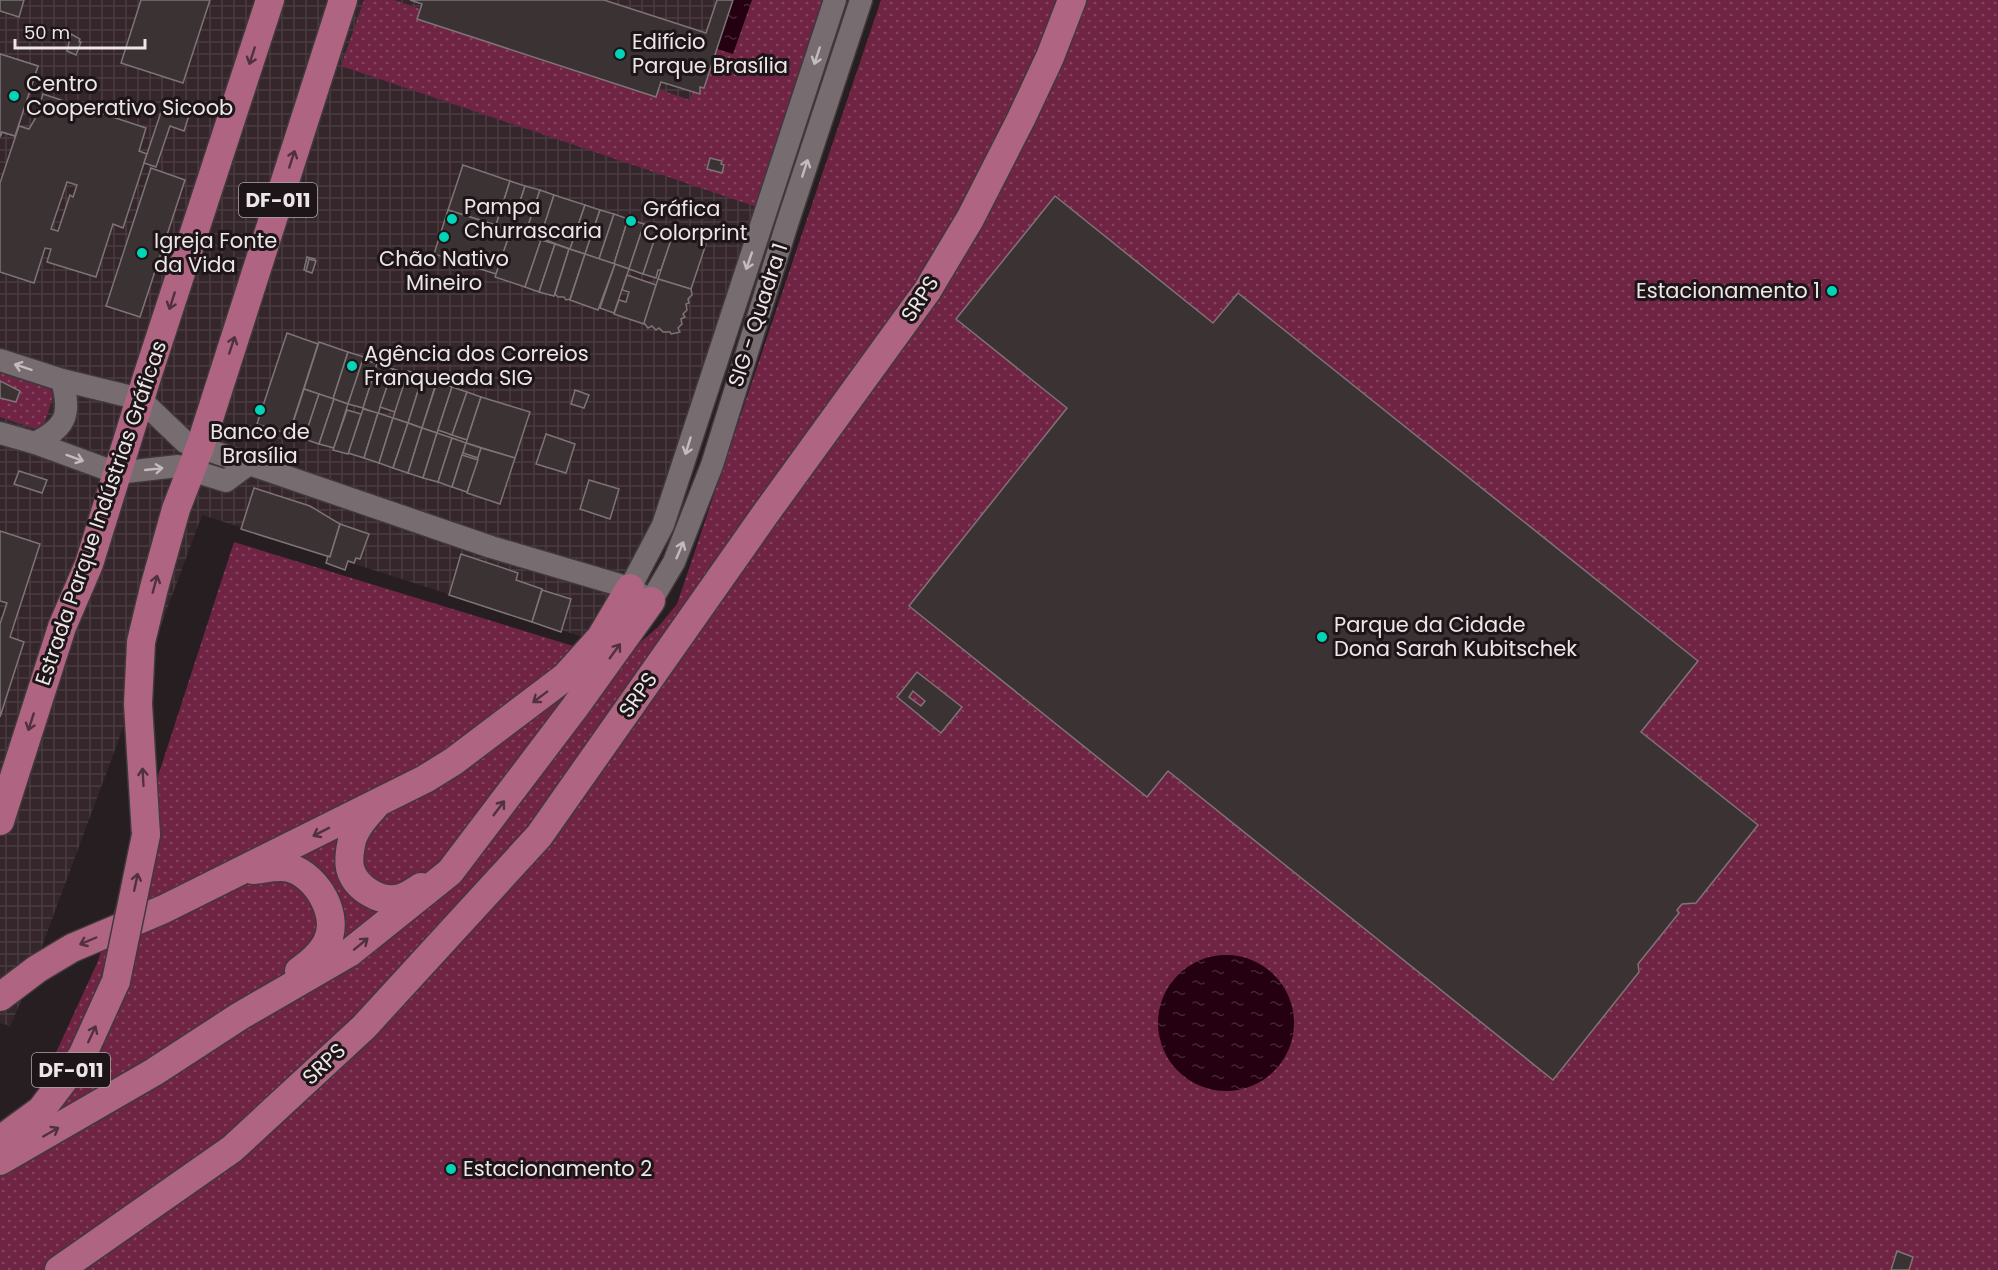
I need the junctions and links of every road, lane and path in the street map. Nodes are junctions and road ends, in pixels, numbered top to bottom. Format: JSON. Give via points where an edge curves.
{"nodes":[{"id":1,"x":270,"y":0,"type":"edge"},
{"id":2,"x":343,"y":0,"type":"edge"},
{"id":3,"x":835,"y":0,"type":"edge"},
{"id":4,"x":861,"y":0,"type":"edge"},
{"id":5,"x":1072,"y":0,"type":"edge"},
{"id":6,"x":0,"y":360,"type":"edge"},
{"id":7,"x":62,"y":380,"type":"junction"},
{"id":8,"x":141,"y":399,"type":"junction"},
{"id":9,"x":0,"y":433,"type":"edge"},
{"id":10,"x":35,"y":443,"type":"junction"},
{"id":11,"x":192,"y":453,"type":"junction"},
{"id":12,"x":117,"y":473,"type":"junction"},
{"id":13,"x":641,"y":595,"type":"junction"},
{"id":14,"x":376,"y":804,"type":"junction"},
{"id":15,"x":0,"y":821,"type":"edge"},
{"id":16,"x":240,"y":872,"type":"junction"},
{"id":17,"x":450,"y":872,"type":"junction"},
{"id":18,"x":0,"y":997,"type":"edge"},
{"id":19,"x":240,"y":1016,"type":"junction"},
{"id":20,"x":0,"y":1140,"type":"edge"},
{"id":21,"x":0,"y":1161,"type":"edge"},
{"id":22,"x":59,"y":1270,"type":"edge"}],
"edges":[{"from":1,"to":8,"type":"main road","name":"Estrada Parque Indústrias Gráficas","number":"DF-011","one_way":true},
{"from":11,"to":2,"type":"main road","number":"DF-011","one_way":true},
{"from":3,"to":13,"type":"street","name":"SIG - Quadra 1","one_way":true},
{"from":13,"to":4,"type":"street","name":"SIG - Quadra 1","one_way":true,"via":[[674,562],[712,465]]},
{"from":5,"to":22,"type":"main road","name":"SRPS","via":[[1021,119],[970,219],[927,291],[539,836],[363,1027],[232,1149]]},
{"from":7,"to":6,"type":"street","one_way":true},
{"from":7,"to":8,"type":"street"},
{"from":7,"to":10,"type":"street","via":[[67,404],[65,417],[59,428]]},
{"from":8,"to":11,"type":"street"},
{"from":8,"to":12,"type":"main road","name":"Estrada Parque Indústrias Gráficas","number":"DF-011"},
{"from":9,"to":10,"type":"street"},
{"from":10,"to":12,"type":"street","one_way":true},
{"from":12,"to":11,"type":"street","one_way":true,"via":[[178,466]]},
{"from":11,"to":13,"type":"street","via":[[249,464]]},
{"from":20,"to":11,"type":"main road","number":"DF-011","one_way":true,"bridge":true,"via":[[41,1110],[82,1056],[116,981],[146,835],[138,704],[141,642]]},
{"from":12,"to":15,"type":"main road","name":"Estrada Parque Indústrias Gráficas","number":"DF-011","one_way":true,"via":[[89,564],[62,627]]},
{"from":13,"to":14,"type":"main road","one_way":true,"via":[[565,677],[454,761]]},
{"from":17,"to":13,"type":"main road","one_way":true,"via":[[575,707]]},
{"from":14,"to":16,"type":"main road","one_way":true},
{"from":14,"to":17,"type":"main road","via":[[353,838],[349,854],[356,882],[381,898],[400,899]]},
{"from":16,"to":18,"type":"main road","one_way":true,"via":[[72,948]]},
{"from":16,"to":19,"type":"main road","via":[[282,867],[304,874],[324,900],[330,926],[327,942],[316,958]]},
{"from":19,"to":17,"type":"main road","one_way":true,"via":[[349,953]]},
{"from":21,"to":19,"type":"main road","one_way":true,"via":[[154,1072]]}]}
